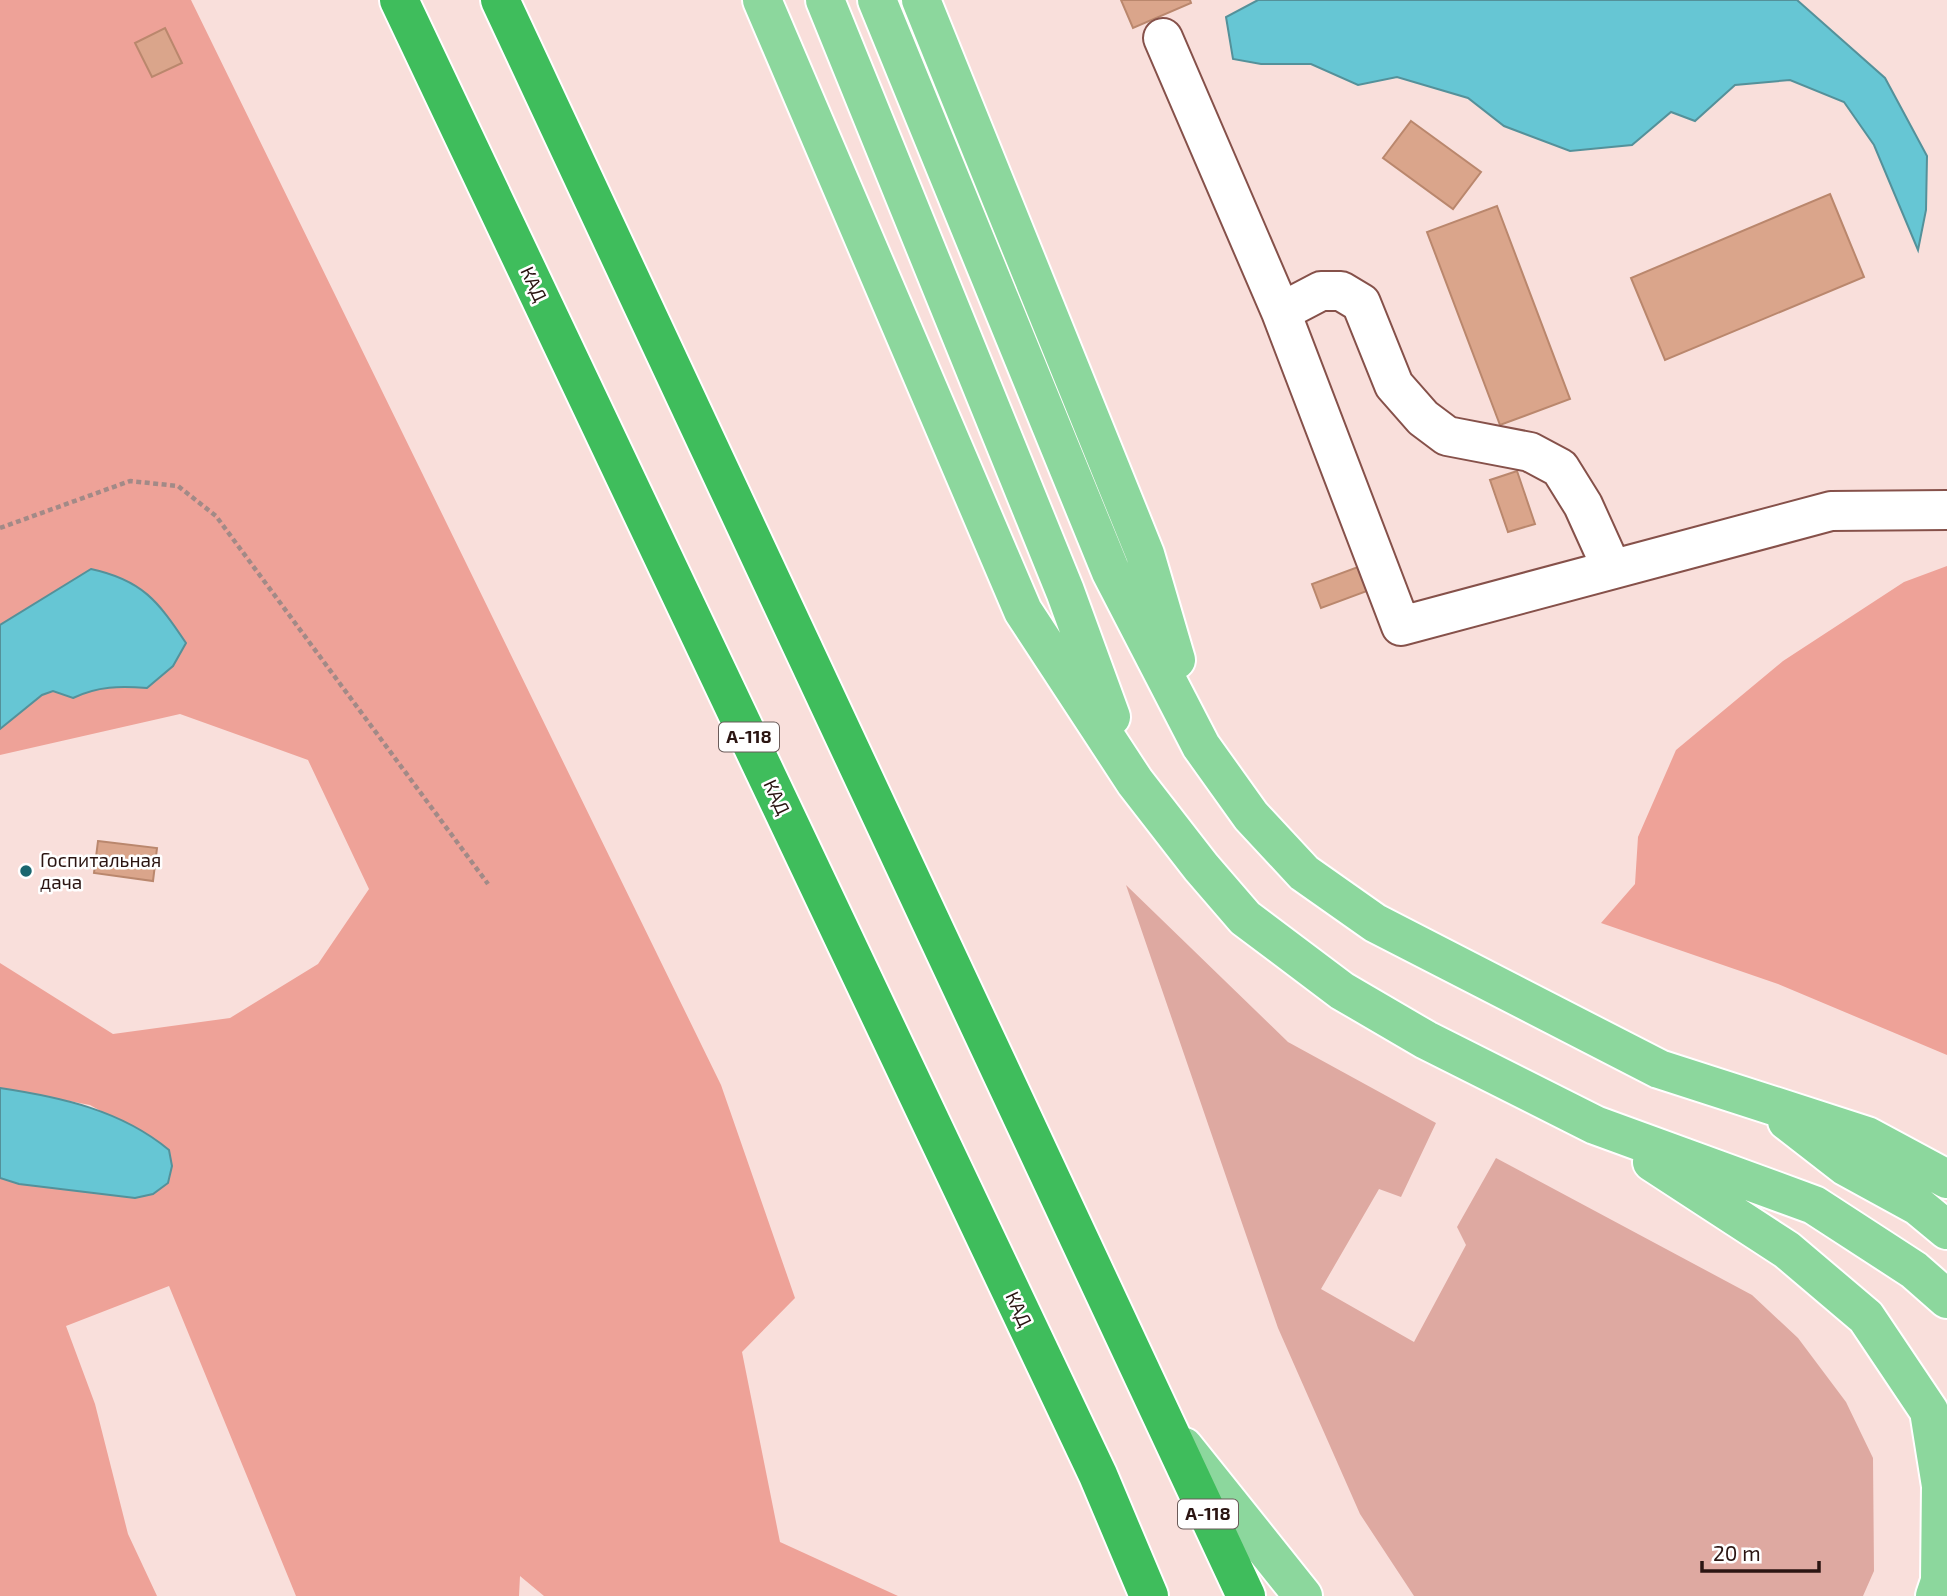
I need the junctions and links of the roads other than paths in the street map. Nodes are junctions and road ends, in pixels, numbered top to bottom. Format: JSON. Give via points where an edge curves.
{"nodes":[{"id":1,"x":399,"y":0,"type":"edge"},
{"id":2,"x":500,"y":0,"type":"edge"},
{"id":3,"x":762,"y":0,"type":"edge"},
{"id":4,"x":825,"y":0,"type":"edge"},
{"id":5,"x":877,"y":0,"type":"edge"},
{"id":6,"x":921,"y":0,"type":"edge"},
{"id":7,"x":1163,"y":38,"type":"dead end"},
{"id":8,"x":1281,"y":312,"type":"junction"},
{"id":9,"x":1947,"y":510,"type":"edge"},
{"id":10,"x":1612,"y":569,"type":"junction"},
{"id":11,"x":1201,"y":746,"type":"junction"},
{"id":12,"x":1135,"y":782,"type":"junction"},
{"id":13,"x":1768,"y":1106,"type":"junction"},
{"id":14,"x":1595,"y":1125,"type":"junction"},
{"id":15,"x":1947,"y":1179,"type":"edge"},
{"id":16,"x":1947,"y":1230,"type":"edge"},
{"id":17,"x":1947,"y":1299,"type":"edge"},
{"id":18,"x":1171,"y":1432,"type":"junction"},
{"id":19,"x":1149,"y":1596,"type":"edge"},
{"id":20,"x":1246,"y":1596,"type":"edge"},
{"id":21,"x":1303,"y":1596,"type":"edge"},
{"id":22,"x":1935,"y":1596,"type":"edge"}],
"edges":[{"from":1,"to":19,"type":"highway","name":"КАД","number":"А-118","via":[[1098,1475]]},
{"from":2,"to":18,"type":"highway","number":"А-118"},
{"from":3,"to":12,"type":"main road","via":[[1023,611]]},
{"from":4,"to":12,"type":"main road","via":[[1065,591]]},
{"from":5,"to":11,"type":"main road","via":[[1111,572]]},
{"from":6,"to":11,"type":"main road","via":[[1145,554]]},
{"from":7,"to":8,"type":"lane"},
{"from":8,"to":10,"type":"lane","via":[[1321,291],[1341,291],[1361,303],[1394,385],[1423,418],[1447,436],[1530,452],[1560,468],[1583,505]]},
{"from":8,"to":10,"type":"lane","via":[[1401,626]]},
{"from":9,"to":10,"type":"lane","via":[[1831,511]]},
{"from":11,"to":13,"type":"main road","via":[[1251,816],[1304,873],[1375,923],[1659,1069]]},
{"from":12,"to":14,"type":"main road","via":[[1245,918],[1342,991],[1426,1040]]},
{"from":13,"to":15,"type":"main road","via":[[1867,1136]]},
{"from":13,"to":16,"type":"main road","via":[[1844,1166],[1918,1206]]},
{"from":14,"to":17,"type":"main road","via":[[1814,1205],[1914,1270]]},
{"from":14,"to":22,"type":"main road","via":[[1787,1250],[1866,1317],[1929,1411],[1941,1486],[1940,1581]]},
{"from":18,"to":20,"type":"highway","number":"А-118"},
{"from":18,"to":21,"type":"main road"}]}
